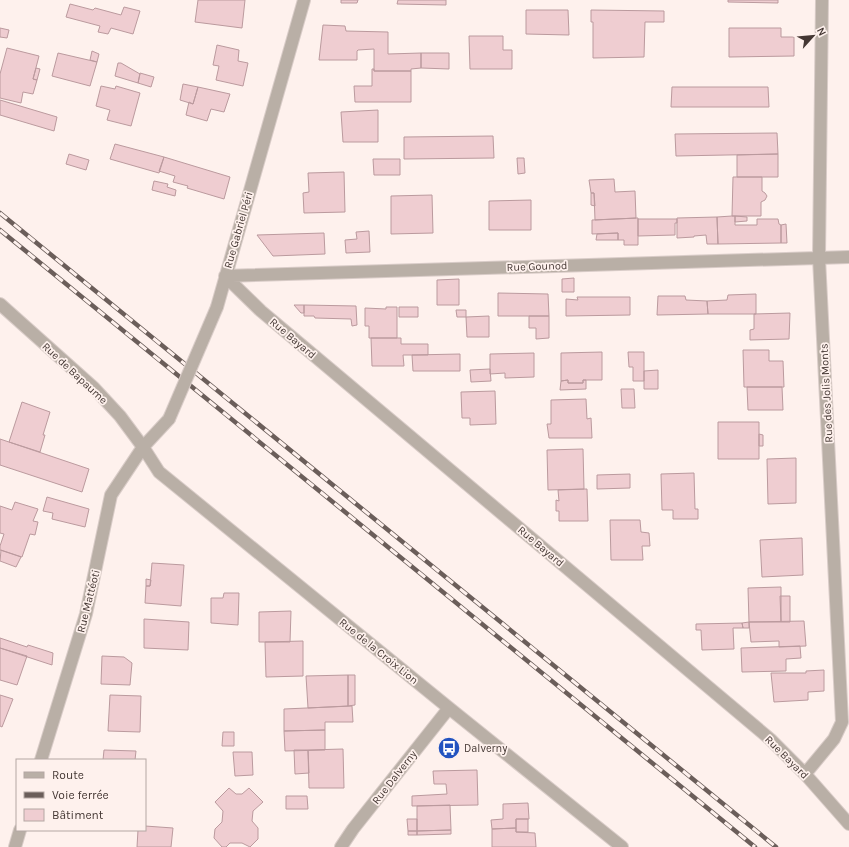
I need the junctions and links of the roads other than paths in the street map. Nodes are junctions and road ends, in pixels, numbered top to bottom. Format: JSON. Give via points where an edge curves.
{"nodes":[{"id":1,"x":304,"y":0,"type":"edge"},
{"id":2,"x":822,"y":0,"type":"edge"},
{"id":3,"x":849,"y":257,"type":"edge"},
{"id":4,"x":820,"y":258,"type":"junction"},
{"id":5,"x":225,"y":276,"type":"junction"},
{"id":6,"x":0,"y":304,"type":"edge"},
{"id":7,"x":143,"y":448,"type":"junction"},
{"id":8,"x":449,"y":708,"type":"junction"},
{"id":9,"x":42,"y":759,"type":"edge"},
{"id":10,"x":805,"y":774,"type":"junction"},
{"id":11,"x":849,"y":824,"type":"edge"},
{"id":12,"x":20,"y":831,"type":"edge"},
{"id":13,"x":15,"y":847,"type":"edge"},
{"id":14,"x":341,"y":847,"type":"edge"},
{"id":15,"x":622,"y":847,"type":"edge"}],
"edges":[{"from":1,"to":5,"type":"street","name":"Rue Gabriel Péri"},
{"from":2,"to":4,"type":"street","name":"Rue des Jolis Monts"},
{"from":3,"to":4,"type":"street","name":"Rue Gounod"},
{"from":4,"to":5,"type":"street","name":"Rue Gounod"},
{"from":4,"to":10,"type":"street","name":"Rue des Jolis Monts","via":[[842,722],[834,739]]},
{"from":5,"to":7,"type":"street","name":"Rue Gabriel Péri","bridge":true,"via":[[217,307],[170,419]]},
{"from":5,"to":10,"type":"street","name":"Rue Bayard","via":[[267,316],[770,739]]},
{"from":6,"to":7,"type":"street","name":"Rue de Bapaume","via":[[94,388],[120,416]]},
{"from":7,"to":8,"type":"street","name":"Rue de la Croix Lion","via":[[159,472]]},
{"from":7,"to":9,"type":"street","name":"Rue Mattéoti","via":[[111,495],[86,614]]},
{"from":8,"to":14,"type":"street","name":"Rue Dalverny"},
{"from":8,"to":15,"type":"street","name":"Rue de la Croix Lion"},
{"from":10,"to":11,"type":"street","name":"Rue Bayard"},
{"from":12,"to":13,"type":"street"}]}
